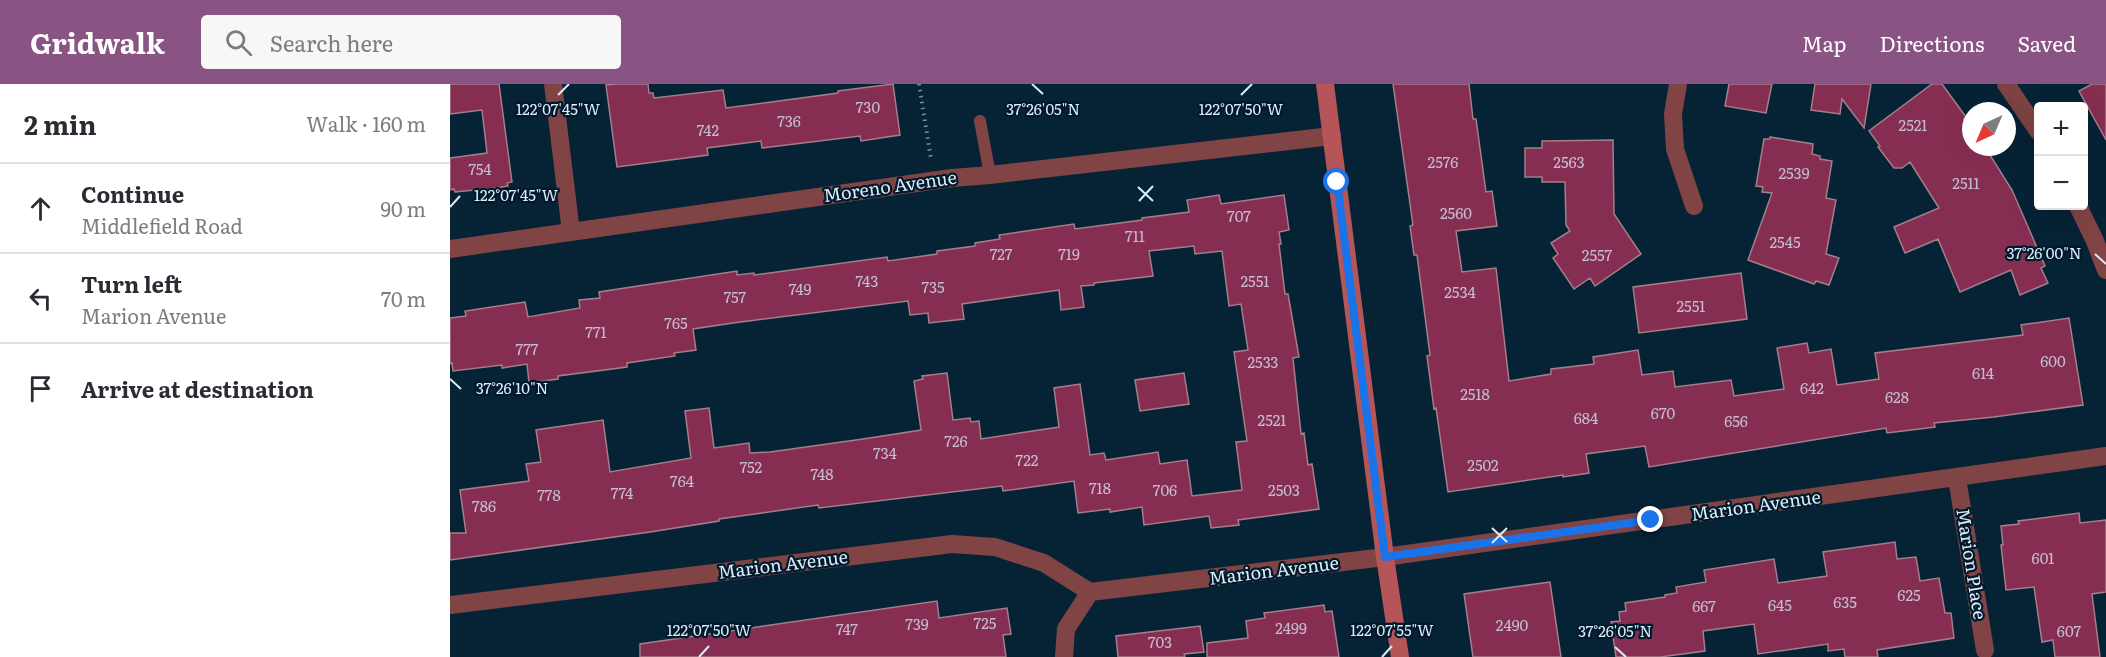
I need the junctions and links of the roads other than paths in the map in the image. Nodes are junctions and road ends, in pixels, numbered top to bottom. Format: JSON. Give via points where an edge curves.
{"nodes":[{"id":1,"x":553,"y":84,"type":"edge"},
{"id":2,"x":1324,"y":84,"type":"edge"},
{"id":3,"x":1678,"y":84,"type":"edge"},
{"id":4,"x":2006,"y":84,"type":"edge"},
{"id":5,"x":980,"y":121,"type":"dead end"},
{"id":6,"x":2034,"y":125,"type":"edge"},
{"id":7,"x":1332,"y":136,"type":"junction"},
{"id":8,"x":990,"y":176,"type":"junction"},
{"id":9,"x":1694,"y":206,"type":"dead end"},
{"id":10,"x":2080,"y":210,"type":"edge"},
{"id":11,"x":571,"y":232,"type":"junction"},
{"id":12,"x":450,"y":249,"type":"edge"},
{"id":13,"x":2106,"y":270,"type":"edge"},
{"id":14,"x":2106,"y":456,"type":"edge"},
{"id":15,"x":1957,"y":478,"type":"junction"},
{"id":16,"x":1385,"y":557,"type":"junction"},
{"id":17,"x":1090,"y":592,"type":"junction"},
{"id":18,"x":450,"y":605,"type":"edge"},
{"id":19,"x":1985,"y":650,"type":"dead end"},
{"id":20,"x":1064,"y":657,"type":"edge"},
{"id":21,"x":1400,"y":657,"type":"edge"}],
"edges":[{"from":1,"to":11,"type":"street"},
{"from":2,"to":7,"type":"main road"},
{"from":3,"to":9,"type":"street","via":[[1673,114],[1675,149]]},
{"from":4,"to":6,"type":"street"},
{"from":5,"to":8,"type":"lane"},
{"from":7,"to":8,"type":"street","name":"Moreno Avenue"},
{"from":7,"to":16,"type":"main road"},
{"from":8,"to":11,"type":"street","name":"Moreno Avenue","via":[[934,180]]},
{"from":10,"to":13,"type":"street"},
{"from":11,"to":12,"type":"street","name":"Moreno Avenue"},
{"from":14,"to":15,"type":"street","name":"Marion Avenue"},
{"from":15,"to":16,"type":"street","name":"Marion Avenue"},
{"from":15,"to":19,"type":"street","name":"Marion Place"},
{"from":16,"to":17,"type":"street","name":"Marion Avenue"},
{"from":16,"to":21,"type":"main road"},
{"from":17,"to":18,"type":"street","name":"Marion Avenue","via":[[1044,563],[995,547],[952,544]]},
{"from":17,"to":20,"type":"street","via":[[1065,629]]}]}
